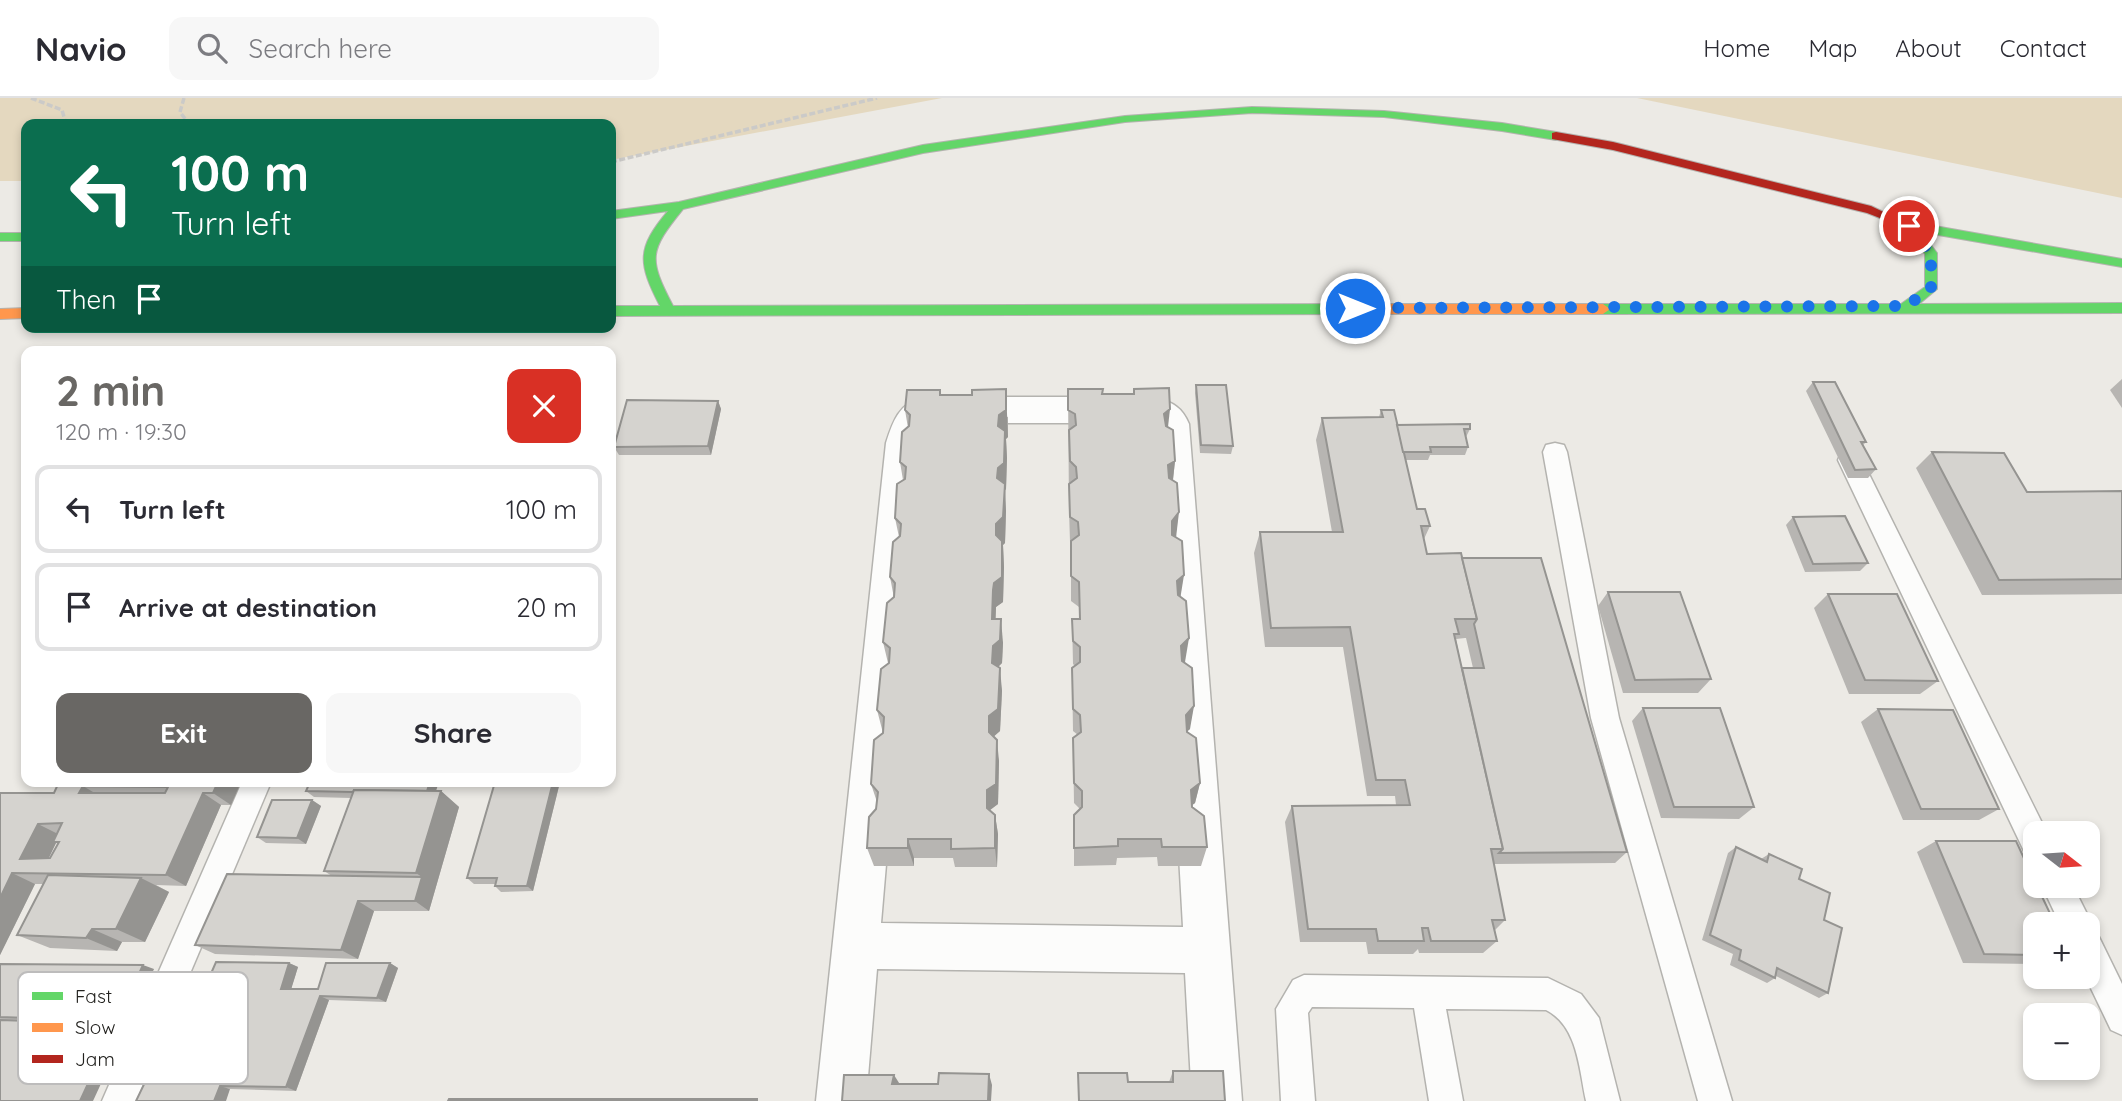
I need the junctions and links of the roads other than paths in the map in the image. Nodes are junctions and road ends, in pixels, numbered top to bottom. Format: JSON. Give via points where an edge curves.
{"nodes":[{"id":1,"x":679,"y":206,"type":"junction"},
{"id":2,"x":616,"y":214,"type":"edge"},
{"id":3,"x":1909,"y":226,"type":"junction"},
{"id":4,"x":0,"y":237,"type":"edge"},
{"id":5,"x":21,"y":237,"type":"edge"},
{"id":6,"x":2122,"y":263,"type":"edge"},
{"id":7,"x":1906,"y":306,"type":"junction"},
{"id":8,"x":2122,"y":308,"type":"edge"},
{"id":9,"x":668,"y":310,"type":"junction"},
{"id":10,"x":616,"y":311,"type":"edge"},
{"id":11,"x":21,"y":313,"type":"edge"},
{"id":12,"x":0,"y":314,"type":"edge"},
{"id":13,"x":1555,"y":452,"type":"dead end"},
{"id":14,"x":1850,"y":460,"type":"edge"},
{"id":15,"x":255,"y":787,"type":"edge"},
{"id":16,"x":2025,"y":821,"type":"edge"},
{"id":17,"x":857,"y":946,"type":"junction"},
{"id":18,"x":1206,"y":950,"type":"junction"},
{"id":19,"x":175,"y":972,"type":"edge"},
{"id":20,"x":2100,"y":973,"type":"edge"},
{"id":21,"x":1427,"y":992,"type":"junction"},
{"id":22,"x":2122,"y":1019,"type":"edge"},
{"id":23,"x":126,"y":1084,"type":"edge"},
{"id":24,"x":119,"y":1101,"type":"edge"},
{"id":25,"x":841,"y":1101,"type":"edge"},
{"id":26,"x":1217,"y":1101,"type":"edge"},
{"id":27,"x":1298,"y":1101,"type":"edge"},
{"id":28,"x":1446,"y":1101,"type":"edge"},
{"id":29,"x":1603,"y":1101,"type":"edge"},
{"id":30,"x":1715,"y":1101,"type":"edge"}],
"edges":[{"from":1,"to":2,"type":"street"},
{"from":1,"to":3,"type":"street","via":[[923,149],[1125,119],[1252,110],[1384,114],[1551,135],[1871,210]]},
{"from":1,"to":9,"type":"street","via":[[648,243],[645,266]]},
{"from":3,"to":6,"type":"street"},
{"from":3,"to":7,"type":"street","via":[[1931,253],[1931,289]]},
{"from":4,"to":5,"type":"street"},
{"from":7,"to":8,"type":"street"},
{"from":7,"to":9,"type":"street"},
{"from":9,"to":10,"type":"street"},
{"from":11,"to":12,"type":"street"},
{"from":13,"to":30,"type":"lane","via":[[1605,718]]},
{"from":14,"to":16,"type":"lane"},
{"from":15,"to":19,"type":"lane"},
{"from":17,"to":18,"type":"street"},
{"from":17,"to":18,"type":"street","via":[[904,443],[914,414],[922,410],[1156,410],[1170,417],[1172,424]]},
{"from":17,"to":25,"type":"street"},
{"from":18,"to":26,"type":"street"},
{"from":20,"to":22,"type":"lane"},
{"from":21,"to":27,"type":"lane","via":[[1304,990],[1292,1009]]},
{"from":21,"to":28,"type":"lane"},
{"from":21,"to":29,"type":"lane","via":[[1548,994],[1570,1005],[1587,1030]]},
{"from":23,"to":24,"type":"lane"}]}
